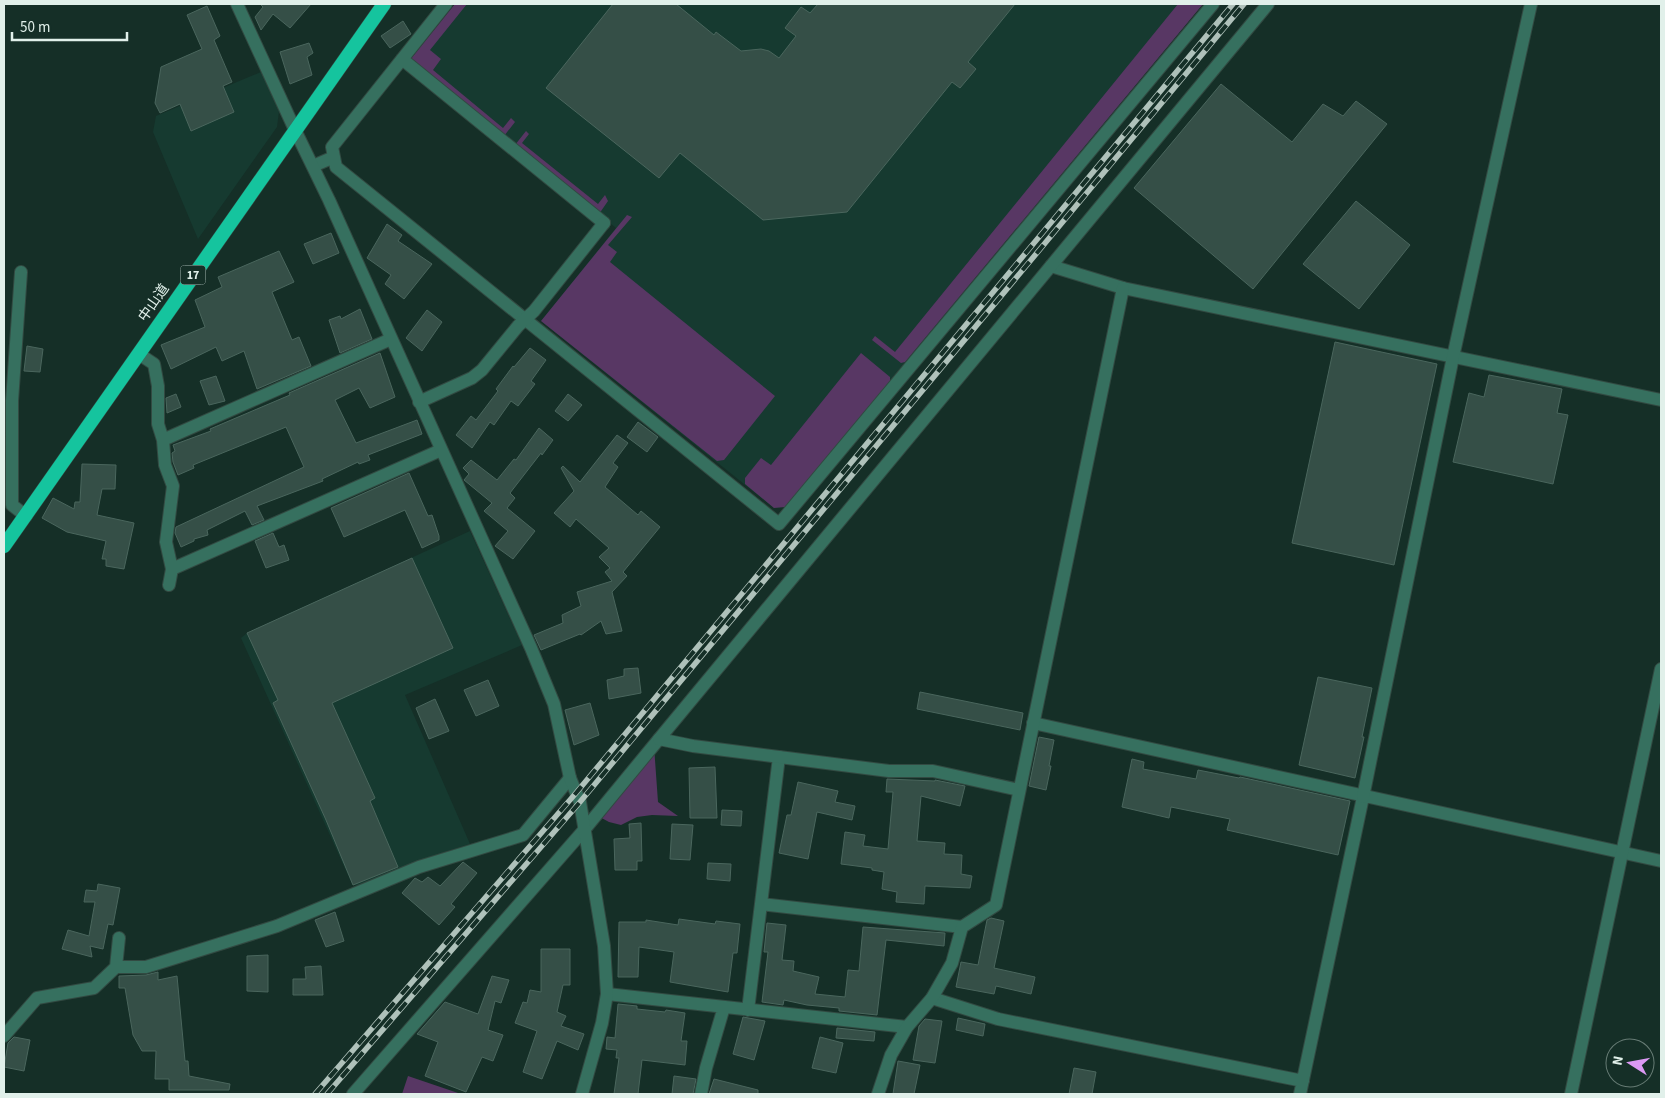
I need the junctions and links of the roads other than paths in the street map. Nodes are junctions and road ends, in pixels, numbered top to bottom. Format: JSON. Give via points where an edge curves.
{"nodes":[{"id":1,"x":237,"y":4,"type":"edge"},
{"id":2,"x":384,"y":4,"type":"edge"},
{"id":3,"x":446,"y":4,"type":"edge"},
{"id":4,"x":1213,"y":4,"type":"edge"},
{"id":5,"x":1268,"y":4,"type":"edge"},
{"id":6,"x":1531,"y":4,"type":"edge"},
{"id":7,"x":402,"y":59,"type":"junction"},
{"id":8,"x":294,"y":130,"type":"junction"},
{"id":9,"x":334,"y":157,"type":"junction"},
{"id":10,"x":313,"y":166,"type":"junction"},
{"id":11,"x":1051,"y":266,"type":"junction"},
{"id":12,"x":21,"y":272,"type":"dead end"},
{"id":13,"x":1123,"y":288,"type":"junction"},
{"id":14,"x":526,"y":319,"type":"junction"},
{"id":15,"x":391,"y":339,"type":"junction"},
{"id":16,"x":139,"y":354,"type":"junction"},
{"id":17,"x":1454,"y":357,"type":"junction"},
{"id":18,"x":1661,"y":400,"type":"edge"},
{"id":19,"x":420,"y":402,"type":"junction"},
{"id":20,"x":163,"y":440,"type":"junction"},
{"id":21,"x":441,"y":450,"type":"junction"},
{"id":22,"x":26,"y":516,"type":"junction"},
{"id":23,"x":4,"y":546,"type":"edge"},
{"id":24,"x":172,"y":569,"type":"junction"},
{"id":25,"x":169,"y":585,"type":"dead end"},
{"id":26,"x":1661,"y":669,"type":"edge"},
{"id":27,"x":1033,"y":723,"type":"junction"},
{"id":28,"x":659,"y":739,"type":"junction"},
{"id":29,"x":779,"y":757,"type":"junction"},
{"id":30,"x":570,"y":778,"type":"junction"},
{"id":31,"x":1019,"y":790,"type":"junction"},
{"id":32,"x":1363,"y":797,"type":"junction"},
{"id":33,"x":584,"y":830,"type":"junction"},
{"id":34,"x":1622,"y":853,"type":"junction"},
{"id":35,"x":1661,"y":861,"type":"edge"},
{"id":36,"x":761,"y":904,"type":"junction"},
{"id":37,"x":962,"y":927,"type":"junction"},
{"id":38,"x":119,"y":938,"type":"dead end"},
{"id":39,"x":116,"y":967,"type":"junction"},
{"id":40,"x":607,"y":994,"type":"junction"},
{"id":41,"x":932,"y":998,"type":"junction"},
{"id":42,"x":724,"y":1007,"type":"junction"},
{"id":43,"x":748,"y":1010,"type":"junction"},
{"id":44,"x":907,"y":1027,"type":"junction"},
{"id":45,"x":4,"y":1036,"type":"edge"},
{"id":46,"x":1304,"y":1081,"type":"junction"},
{"id":47,"x":353,"y":1094,"type":"edge"},
{"id":48,"x":582,"y":1094,"type":"edge"},
{"id":49,"x":701,"y":1094,"type":"edge"},
{"id":50,"x":878,"y":1094,"type":"edge"},
{"id":51,"x":1300,"y":1094,"type":"edge"},
{"id":52,"x":1571,"y":1094,"type":"edge"}],
"edges":[{"from":1,"to":8,"type":"street"},
{"from":2,"to":8,"type":"highway","name":"中山道","number":"17"},
{"from":3,"to":7,"type":"street"},
{"from":4,"to":14,"type":"street","via":[[779,524]]},
{"from":5,"to":11,"type":"street"},
{"from":6,"to":17,"type":"street"},
{"from":7,"to":9,"type":"street","via":[[332,147]]},
{"from":7,"to":14,"type":"street","via":[[604,223]]},
{"from":8,"to":10,"type":"street"},
{"from":8,"to":16,"type":"highway","name":"中山道","number":"17"},
{"from":9,"to":10,"type":"street"},
{"from":9,"to":14,"type":"street","via":[[336,167]]},
{"from":10,"to":15,"type":"street"},
{"from":11,"to":13,"type":"street"},
{"from":11,"to":28,"type":"street"},
{"from":12,"to":22,"type":"street","via":[[12,401],[12,505]]},
{"from":13,"to":17,"type":"street"},
{"from":13,"to":27,"type":"street"},
{"from":14,"to":19,"type":"street","via":[[482,370],[467,381]]},
{"from":15,"to":19,"type":"street"},
{"from":15,"to":20,"type":"street"},
{"from":16,"to":20,"type":"street","via":[[154,364],[158,386],[158,424]]},
{"from":16,"to":22,"type":"highway","name":"中山道","number":"17"},
{"from":17,"to":18,"type":"street"},
{"from":17,"to":32,"type":"street"},
{"from":19,"to":21,"type":"street"},
{"from":20,"to":24,"type":"street","via":[[165,465],[172,486],[166,542]]},
{"from":21,"to":24,"type":"street"},
{"from":21,"to":30,"type":"street","via":[[554,704]]},
{"from":22,"to":23,"type":"highway","name":"中山道","number":"17"},
{"from":24,"to":25,"type":"street"},
{"from":26,"to":34,"type":"street"},
{"from":27,"to":31,"type":"street"},
{"from":27,"to":32,"type":"street"},
{"from":28,"to":29,"type":"street"},
{"from":28,"to":33,"type":"street"},
{"from":29,"to":31,"type":"street","via":[[889,771],[933,771]]},
{"from":29,"to":36,"type":"street"},
{"from":30,"to":33,"type":"street","via":[[580,802]]},
{"from":30,"to":39,"type":"street","via":[[523,834],[419,867],[277,926],[146,967]]},
{"from":31,"to":37,"type":"street","via":[[996,905]]},
{"from":32,"to":34,"type":"street"},
{"from":32,"to":46,"type":"street"},
{"from":33,"to":40,"type":"street","via":[[604,946]]},
{"from":33,"to":47,"type":"street"},
{"from":34,"to":35,"type":"street"},
{"from":34,"to":52,"type":"street"},
{"from":36,"to":37,"type":"street"},
{"from":36,"to":43,"type":"street"},
{"from":37,"to":41,"type":"street","via":[[952,963]]},
{"from":38,"to":39,"type":"street"},
{"from":39,"to":45,"type":"street","via":[[94,988],[37,998]]},
{"from":40,"to":42,"type":"street"},
{"from":40,"to":48,"type":"street"},
{"from":41,"to":44,"type":"street"},
{"from":41,"to":46,"type":"street","via":[[998,1019]]},
{"from":42,"to":43,"type":"street"},
{"from":42,"to":49,"type":"street"},
{"from":43,"to":44,"type":"street"},
{"from":44,"to":50,"type":"street","via":[[891,1055]]},
{"from":46,"to":51,"type":"street"}]}
